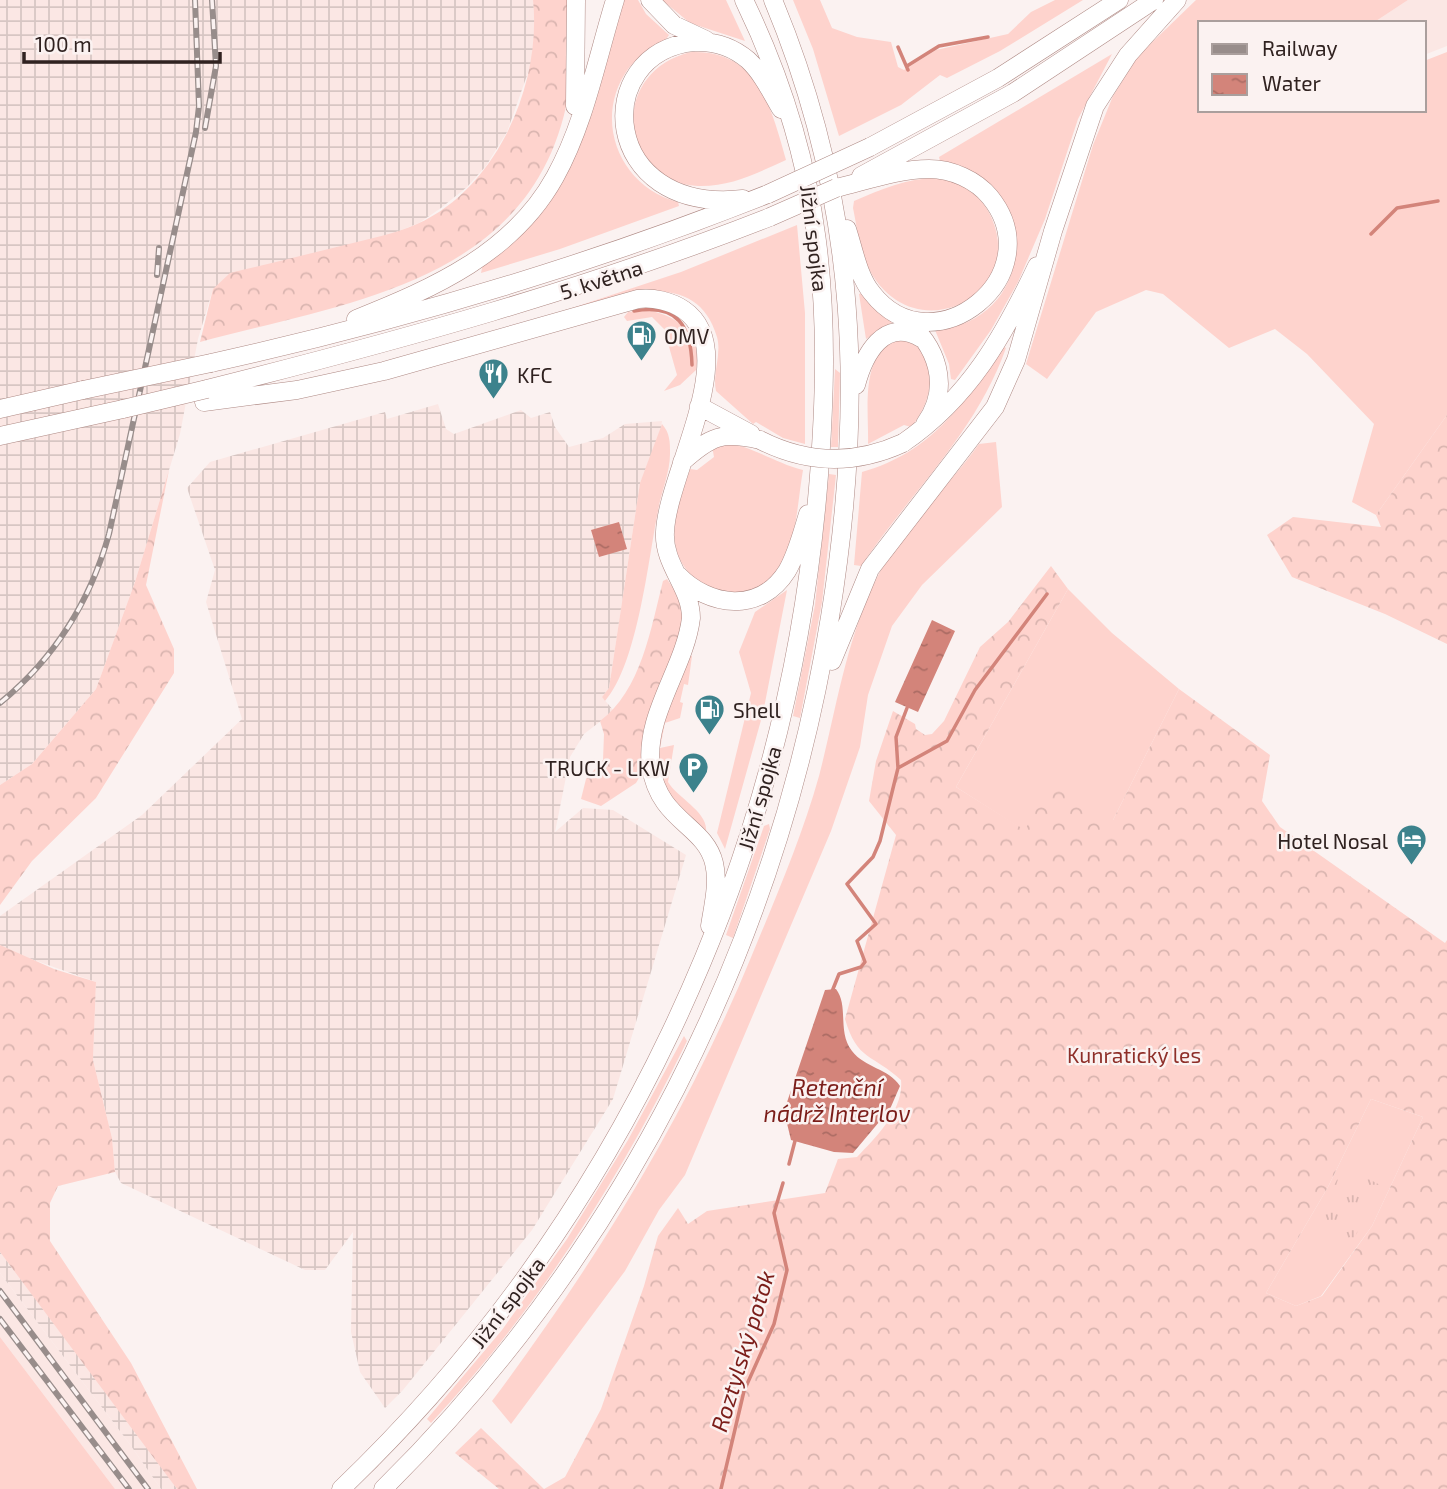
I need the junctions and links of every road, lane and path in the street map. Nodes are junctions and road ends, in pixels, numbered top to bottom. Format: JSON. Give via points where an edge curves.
{"nodes":[{"id":1,"x":576,"y":0,"type":"edge"},
{"id":2,"x":615,"y":0,"type":"edge"},
{"id":3,"x":650,"y":0,"type":"edge"},
{"id":4,"x":744,"y":0,"type":"edge"},
{"id":5,"x":773,"y":0,"type":"edge"},
{"id":6,"x":1119,"y":0,"type":"edge"},
{"id":7,"x":1154,"y":0,"type":"edge"},
{"id":8,"x":1177,"y":0,"type":"edge"},
{"id":9,"x":716,"y":43,"type":"junction"},
{"id":10,"x":572,"y":138,"type":"junction"},
{"id":11,"x":800,"y":142,"type":"junction"},
{"id":12,"x":874,"y":174,"type":"junction"},
{"id":13,"x":834,"y":185,"type":"junction"},
{"id":14,"x":768,"y":194,"type":"junction"},
{"id":15,"x":1053,"y":231,"type":"junction"},
{"id":16,"x":894,"y":311,"type":"junction"},
{"id":17,"x":930,"y":345,"type":"junction"},
{"id":18,"x":284,"y":347,"type":"junction"},
{"id":19,"x":205,"y":396,"type":"junction"},
{"id":20,"x":699,"y":406,"type":"junction"},
{"id":21,"x":850,"y":408,"type":"junction"},
{"id":22,"x":0,"y":409,"type":"edge"},
{"id":23,"x":0,"y":436,"type":"edge"},
{"id":24,"x":760,"y":440,"type":"junction"},
{"id":25,"x":908,"y":440,"type":"junction"},
{"id":26,"x":682,"y":462,"type":"junction"},
{"id":27,"x":818,"y":483,"type":"junction"},
{"id":28,"x":671,"y":567,"type":"junction"},
{"id":29,"x":812,"y":721,"type":"junction"},
{"id":30,"x":708,"y":951,"type":"junction"},
{"id":31,"x":341,"y":1489,"type":"edge"},
{"id":32,"x":383,"y":1489,"type":"edge"}],
"edges":[{"from":1,"to":10,"type":"highway"},
{"from":2,"to":10,"type":"highway"},
{"from":3,"to":9,"type":"highway","via":[[674,25]]},
{"from":4,"to":11,"type":"highway","name":"Jižní spojka"},
{"from":5,"to":13,"type":"highway","name":"Jižní spojka","via":[[800,68]]},
{"from":6,"to":14,"type":"highway","name":"5. května","bridge":true,"via":[[998,78],[870,147]]},
{"from":7,"to":12,"type":"highway","name":"5. května","via":[[1013,93]]},
{"from":8,"to":15,"type":"highway","via":[[1140,38],[1105,88],[1088,122]]},
{"from":9,"to":11,"type":"highway","via":[[752,64]]},
{"from":9,"to":14,"type":"highway","via":[[674,47],[641,71],[625,108],[628,143],[645,172],[677,193],[727,200]]},
{"from":10,"to":18,"type":"highway","via":[[546,192],[492,249],[425,291]]},
{"from":11,"to":27,"type":"highway","name":"Jižní spojka","via":[[815,219],[822,294],[824,387]]},
{"from":12,"to":13,"type":"highway","name":"5. května"},
{"from":12,"to":16,"type":"highway","via":[[930,169],[960,175],[987,194],[1006,231],[1001,276],[975,307],[942,321],[918,320]]},
{"from":13,"to":16,"type":"highway","via":[[864,278],[872,293]]},
{"from":13,"to":19,"type":"highway","name":"5. května","bridge":true,"via":[[771,216],[585,285]]},
{"from":13,"to":21,"type":"highway","name":"Jižní spojka","via":[[848,312]]},
{"from":14,"to":18,"type":"highway","name":"5. května","via":[[560,270]]},
{"from":15,"to":25,"type":"highway","via":[[989,358],[950,406]]},
{"from":15,"to":29,"type":"highway","via":[[1020,348],[995,407],[870,569]]},
{"from":16,"to":17,"type":"highway"},
{"from":17,"to":21,"type":"highway","via":[[901,332],[879,339],[863,363]]},
{"from":17,"to":25,"type":"highway","via":[[937,362],[939,393],[928,421]]},
{"from":18,"to":22,"type":"highway","name":"5. května","bridge":true},
{"from":19,"to":20,"type":"highway","via":[[335,382],[648,299],[682,309],[704,334],[708,360]]},
{"from":19,"to":23,"type":"highway","bridge":true},
{"from":20,"to":24,"type":"highway"},
{"from":20,"to":26,"type":"highway"},
{"from":21,"to":29,"type":"highway","name":"Jižní spojka","via":[[843,534]]},
{"from":24,"to":25,"type":"highway","bridge":true,"via":[[799,456],[830,460],[863,457]]},
{"from":24,"to":26,"type":"highway","via":[[721,436]]},
{"from":26,"to":28,"type":"highway","via":[[665,525]]},
{"from":27,"to":28,"type":"highway","via":[[789,568],[762,594],[736,603],[718,600],[694,589]]},
{"from":27,"to":30,"type":"highway","name":"Jižní spojka","via":[[785,705],[744,854]]},
{"from":28,"to":30,"type":"highway","via":[[688,602],[690,625],[657,719],[651,764],[663,803],[705,845],[715,864]]},
{"from":29,"to":32,"type":"highway","name":"Jižní spojka","via":[[762,890],[718,1002],[628,1178],[577,1258],[505,1356]]},
{"from":30,"to":31,"type":"highway","name":"Jižní spojka","via":[[646,1085],[576,1205],[504,1309],[417,1411]]}]}
